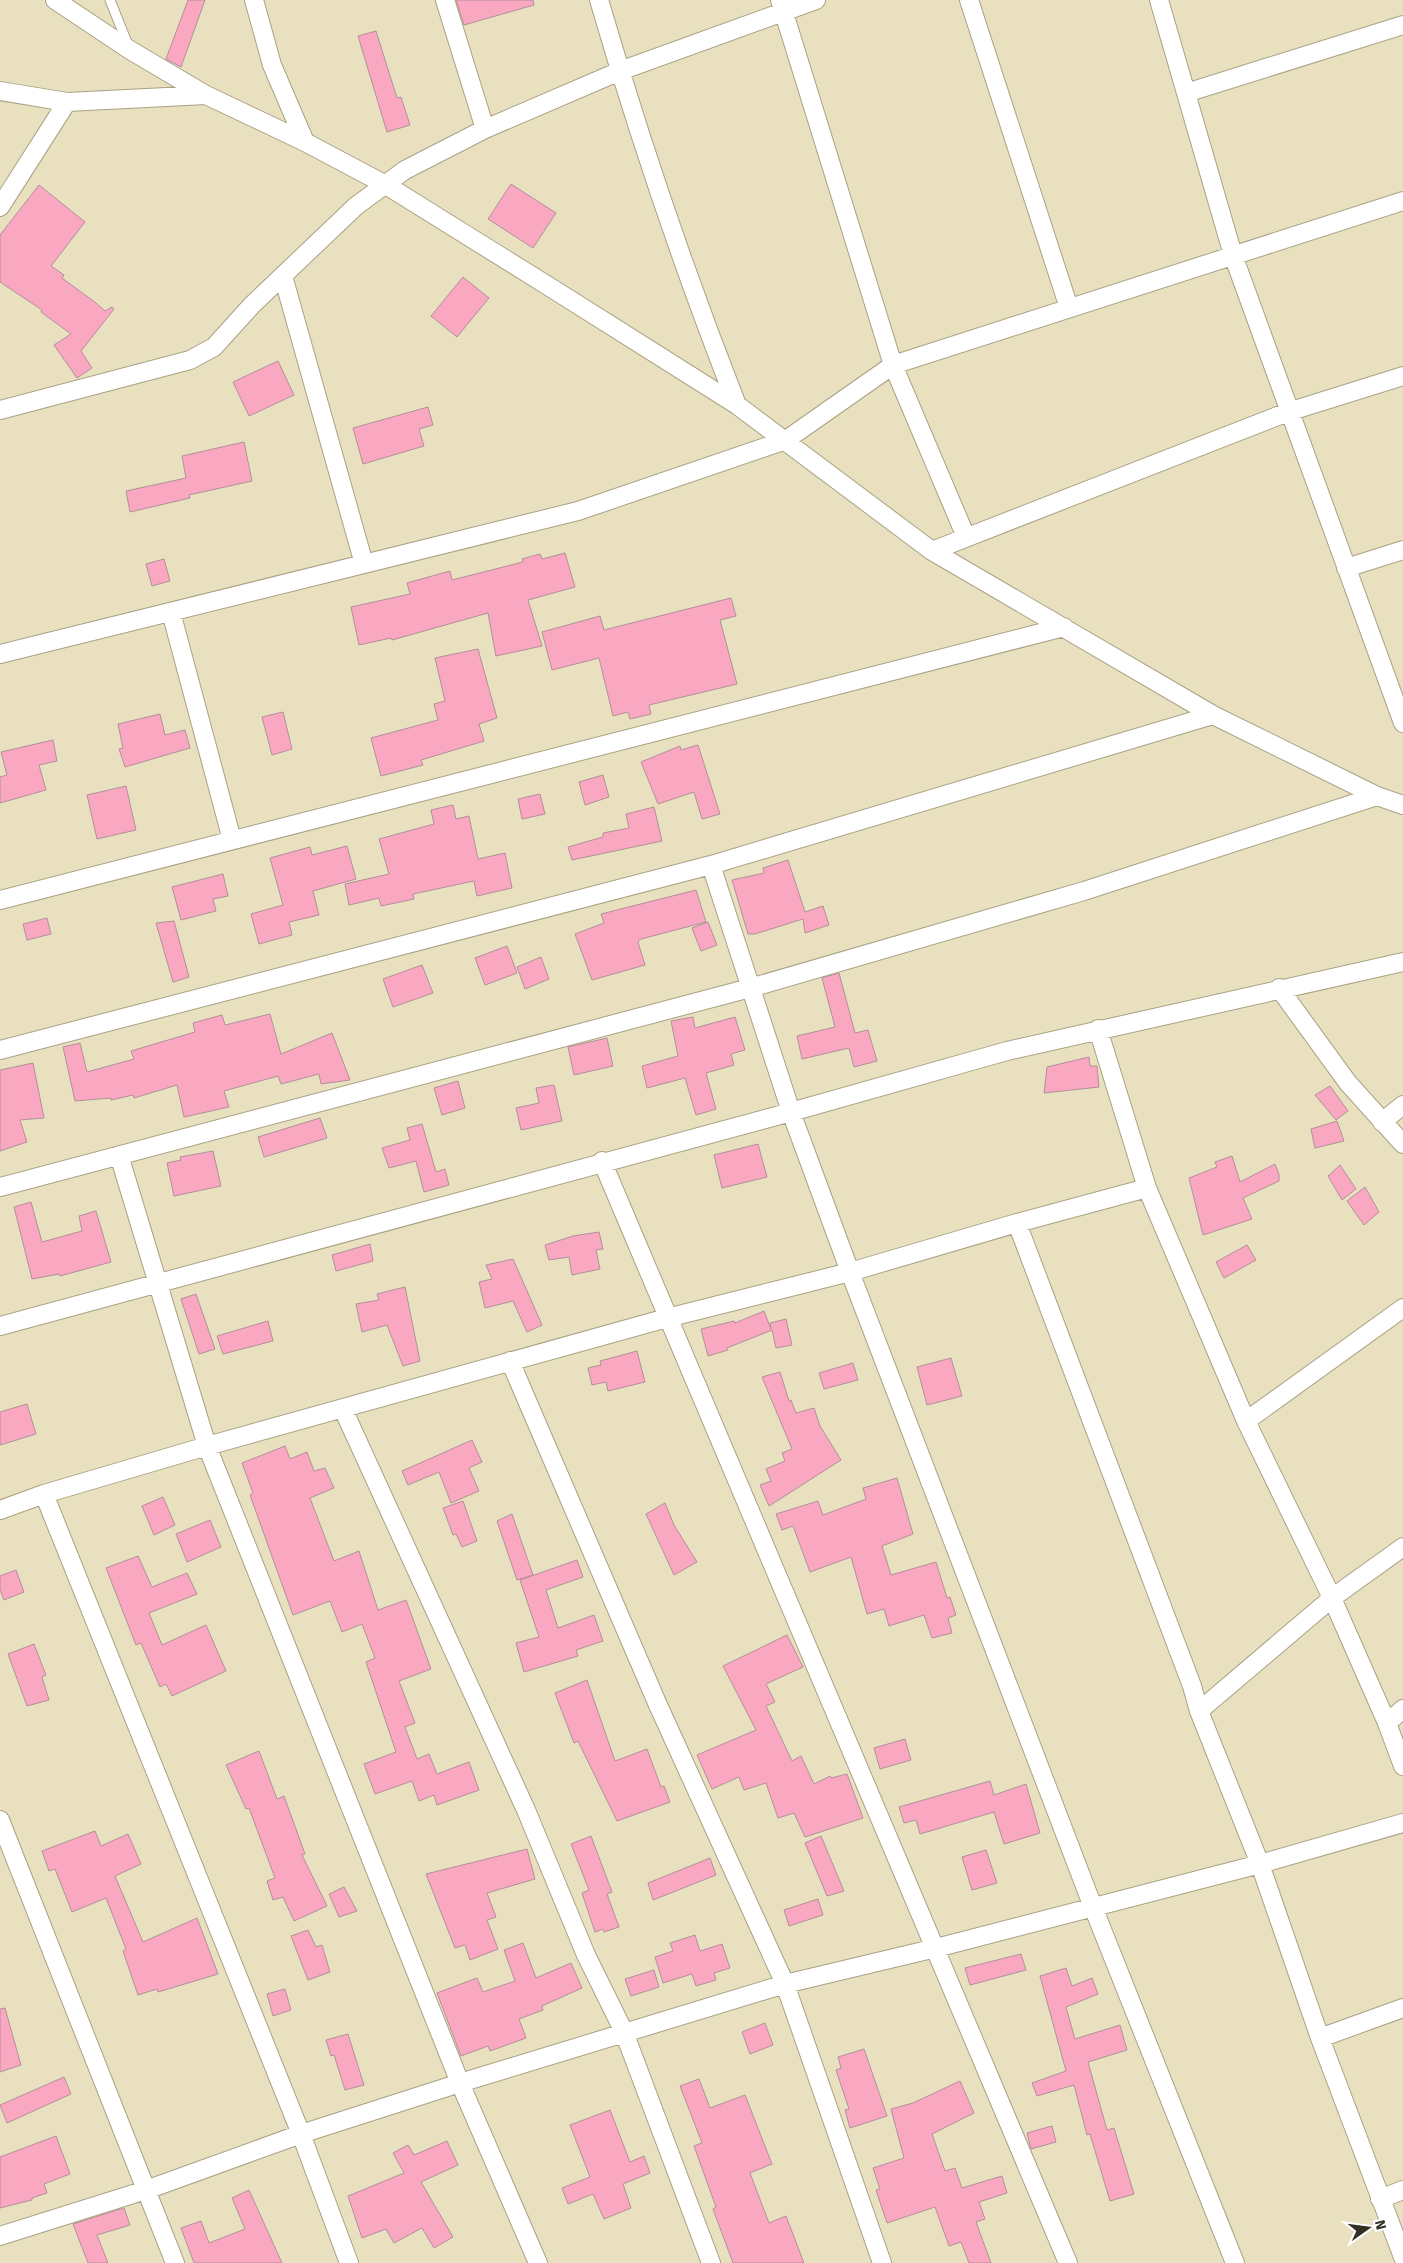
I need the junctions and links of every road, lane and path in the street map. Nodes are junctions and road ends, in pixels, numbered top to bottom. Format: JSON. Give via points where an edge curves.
{"nodes":[{"id":1,"x":55,"y":0,"type":"edge"},
{"id":2,"x":110,"y":0,"type":"edge"},
{"id":3,"x":254,"y":0,"type":"edge"},
{"id":4,"x":445,"y":0,"type":"edge"},
{"id":5,"x":599,"y":0,"type":"edge"},
{"id":6,"x":816,"y":0,"type":"edge"},
{"id":7,"x":969,"y":0,"type":"edge"},
{"id":8,"x":1159,"y":0,"type":"edge"},
{"id":9,"x":782,"y":6,"type":"edge"},
{"id":10,"x":1403,"y":25,"type":"edge"},
{"id":11,"x":130,"y":50,"type":"junction"},
{"id":12,"x":620,"y":71,"type":"junction"},
{"id":13,"x":0,"y":91,"type":"edge"},
{"id":14,"x":1186,"y":93,"type":"junction"},
{"id":15,"x":206,"y":95,"type":"junction"},
{"id":16,"x":67,"y":102,"type":"junction"},
{"id":17,"x":485,"y":129,"type":"junction"},
{"id":18,"x":305,"y":142,"type":"junction"},
{"id":19,"x":386,"y":185,"type":"junction"},
{"id":20,"x":1403,"y":201,"type":"edge"},
{"id":21,"x":0,"y":207,"type":"edge"},
{"id":22,"x":1233,"y":254,"type":"junction"},
{"id":23,"x":283,"y":276,"type":"junction"},
{"id":24,"x":1069,"y":308,"type":"junction"},
{"id":25,"x":894,"y":365,"type":"junction"},
{"id":26,"x":1403,"y":376,"type":"edge"},
{"id":27,"x":737,"y":405,"type":"junction"},
{"id":28,"x":0,"y":410,"type":"edge"},
{"id":29,"x":1288,"y":412,"type":"junction"},
{"id":30,"x":786,"y":440,"type":"junction"},
{"id":31,"x":966,"y":538,"type":"junction"},
{"id":32,"x":1403,"y":550,"type":"edge"},
{"id":33,"x":932,"y":551,"type":"junction"},
{"id":34,"x":364,"y":564,"type":"junction"},
{"id":35,"x":1346,"y":568,"type":"junction"},
{"id":36,"x":171,"y":612,"type":"junction"},
{"id":37,"x":1064,"y":627,"type":"junction"},
{"id":38,"x":0,"y":654,"type":"edge"},
{"id":39,"x":1212,"y":715,"type":"junction"},
{"id":40,"x":1403,"y":722,"type":"edge"},
{"id":41,"x":1377,"y":796,"type":"junction"},
{"id":42,"x":1403,"y":805,"type":"edge"},
{"id":43,"x":232,"y":840,"type":"junction"},
{"id":44,"x":711,"y":865,"type":"junction"},
{"id":45,"x":0,"y":900,"type":"edge"},
{"id":46,"x":1403,"y":962,"type":"edge"},
{"id":47,"x":750,"y":988,"type":"junction"},
{"id":48,"x":1279,"y":988,"type":"junction"},
{"id":49,"x":1098,"y":1029,"type":"junction"},
{"id":50,"x":0,"y":1050,"type":"edge"},
{"id":51,"x":1403,"y":1105,"type":"edge"},
{"id":52,"x":791,"y":1112,"type":"junction"},
{"id":53,"x":1382,"y":1122,"type":"junction"},
{"id":54,"x":1403,"y":1144,"type":"edge"},
{"id":55,"x":120,"y":1155,"type":"junction"},
{"id":56,"x":602,"y":1161,"type":"junction"},
{"id":57,"x":0,"y":1187,"type":"edge"},
{"id":58,"x":1148,"y":1188,"type":"junction"},
{"id":59,"x":1017,"y":1223,"type":"junction"},
{"id":60,"x":850,"y":1272,"type":"junction"},
{"id":61,"x":158,"y":1284,"type":"junction"},
{"id":62,"x":1403,"y":1308,"type":"edge"},
{"id":63,"x":667,"y":1318,"type":"junction"},
{"id":64,"x":0,"y":1326,"type":"edge"},
{"id":65,"x":510,"y":1361,"type":"junction"},
{"id":66,"x":343,"y":1410,"type":"junction"},
{"id":67,"x":1246,"y":1421,"type":"junction"},
{"id":68,"x":207,"y":1446,"type":"junction"},
{"id":69,"x":44,"y":1494,"type":"junction"},
{"id":70,"x":0,"y":1510,"type":"edge"},
{"id":71,"x":1403,"y":1547,"type":"edge"},
{"id":72,"x":1332,"y":1598,"type":"junction"},
{"id":73,"x":1403,"y":1709,"type":"edge"},
{"id":74,"x":1199,"y":1711,"type":"junction"},
{"id":75,"x":1387,"y":1724,"type":"junction"},
{"id":76,"x":1403,"y":1766,"type":"edge"},
{"id":77,"x":0,"y":1820,"type":"edge"},
{"id":78,"x":1403,"y":1823,"type":"edge"},
{"id":79,"x":1260,"y":1864,"type":"junction"},
{"id":80,"x":1093,"y":1907,"type":"junction"},
{"id":81,"x":936,"y":1948,"type":"junction"},
{"id":82,"x":785,"y":1984,"type":"junction"},
{"id":83,"x":1403,"y":2008,"type":"edge"},
{"id":84,"x":624,"y":2032,"type":"junction"},
{"id":85,"x":1320,"y":2038,"type":"junction"},
{"id":86,"x":460,"y":2083,"type":"junction"},
{"id":87,"x":301,"y":2134,"type":"junction"},
{"id":88,"x":146,"y":2190,"type":"junction"},
{"id":89,"x":1403,"y":2190,"type":"edge"},
{"id":90,"x":1380,"y":2199,"type":"junction"},
{"id":91,"x":0,"y":2236,"type":"edge"},
{"id":92,"x":1403,"y":2257,"type":"edge"},
{"id":93,"x":175,"y":2263,"type":"edge"},
{"id":94,"x":350,"y":2263,"type":"edge"},
{"id":95,"x":538,"y":2263,"type":"edge"},
{"id":96,"x":710,"y":2263,"type":"edge"},
{"id":97,"x":882,"y":2263,"type":"edge"},
{"id":98,"x":1068,"y":2263,"type":"edge"},
{"id":99,"x":1235,"y":2263,"type":"edge"}],
"edges":[{"from":1,"to":11,"type":"street"},
{"from":2,"to":11,"type":"lane"},
{"from":3,"to":18,"type":"street","via":[[272,65]]},
{"from":4,"to":17,"type":"street"},
{"from":5,"to":12,"type":"street"},
{"from":6,"to":9,"type":"street"},
{"from":7,"to":24,"type":"street"},
{"from":8,"to":14,"type":"street"},
{"from":9,"to":12,"type":"street"},
{"from":9,"to":25,"type":"street"},
{"from":10,"to":14,"type":"street"},
{"from":11,"to":15,"type":"street"},
{"from":12,"to":17,"type":"street"},
{"from":12,"to":27,"type":"street","via":[[699,310]]},
{"from":13,"to":16,"type":"street"},
{"from":14,"to":22,"type":"street"},
{"from":15,"to":16,"type":"street"},
{"from":15,"to":18,"type":"street"},
{"from":16,"to":21,"type":"street"},
{"from":17,"to":19,"type":"street","via":[[405,170]]},
{"from":18,"to":19,"type":"street"},
{"from":19,"to":23,"type":"street","via":[[356,206]]},
{"from":19,"to":27,"type":"street"},
{"from":20,"to":22,"type":"street"},
{"from":22,"to":24,"type":"street"},
{"from":22,"to":29,"type":"street"},
{"from":23,"to":28,"type":"street","via":[[214,347],[190,360]]},
{"from":23,"to":34,"type":"street"},
{"from":24,"to":25,"type":"street"},
{"from":25,"to":30,"type":"street"},
{"from":25,"to":31,"type":"street"},
{"from":26,"to":29,"type":"street"},
{"from":27,"to":30,"type":"street"},
{"from":29,"to":31,"type":"street"},
{"from":29,"to":35,"type":"street"},
{"from":30,"to":33,"type":"street"},
{"from":30,"to":34,"type":"street","via":[[578,511]]},
{"from":31,"to":33,"type":"street"},
{"from":32,"to":35,"type":"street"},
{"from":33,"to":37,"type":"street"},
{"from":34,"to":36,"type":"street"},
{"from":35,"to":40,"type":"street"},
{"from":36,"to":38,"type":"street"},
{"from":36,"to":43,"type":"street"},
{"from":37,"to":39,"type":"street"},
{"from":37,"to":43,"type":"street"},
{"from":39,"to":41,"type":"street"},
{"from":39,"to":44,"type":"street"},
{"from":41,"to":42,"type":"street"},
{"from":41,"to":47,"type":"street","via":[[1084,891]]},
{"from":43,"to":45,"type":"street"},
{"from":44,"to":47,"type":"street"},
{"from":44,"to":50,"type":"street"},
{"from":46,"to":48,"type":"street"},
{"from":47,"to":52,"type":"street"},
{"from":47,"to":55,"type":"street"},
{"from":48,"to":49,"type":"street"},
{"from":48,"to":53,"type":"street","via":[[1348,1083]]},
{"from":49,"to":52,"type":"street","via":[[1007,1051]]},
{"from":49,"to":58,"type":"street"},
{"from":51,"to":53,"type":"street"},
{"from":52,"to":56,"type":"street"},
{"from":52,"to":60,"type":"street"},
{"from":53,"to":54,"type":"street"},
{"from":55,"to":57,"type":"street"},
{"from":55,"to":61,"type":"street"},
{"from":56,"to":61,"type":"street"},
{"from":56,"to":63,"type":"street"},
{"from":58,"to":59,"type":"street"},
{"from":58,"to":67,"type":"street"},
{"from":59,"to":60,"type":"street"},
{"from":59,"to":74,"type":"street"},
{"from":60,"to":63,"type":"street"},
{"from":60,"to":80,"type":"street"},
{"from":61,"to":64,"type":"street"},
{"from":61,"to":68,"type":"street"},
{"from":62,"to":67,"type":"street"},
{"from":63,"to":65,"type":"street"},
{"from":63,"to":81,"type":"street"},
{"from":65,"to":66,"type":"street"},
{"from":65,"to":82,"type":"street","via":[[658,1705]]},
{"from":66,"to":68,"type":"street"},
{"from":66,"to":84,"type":"street","via":[[522,1802],[586,1954]]},
{"from":67,"to":72,"type":"street"},
{"from":68,"to":69,"type":"street"},
{"from":68,"to":86,"type":"street"},
{"from":69,"to":70,"type":"street"},
{"from":69,"to":87,"type":"street"},
{"from":71,"to":72,"type":"street"},
{"from":72,"to":74,"type":"street"},
{"from":72,"to":75,"type":"street"},
{"from":73,"to":75,"type":"street"},
{"from":74,"to":79,"type":"street"},
{"from":75,"to":76,"type":"street"},
{"from":77,"to":88,"type":"street"},
{"from":78,"to":79,"type":"street"},
{"from":79,"to":80,"type":"street"},
{"from":79,"to":85,"type":"street"},
{"from":80,"to":81,"type":"street"},
{"from":80,"to":99,"type":"street"},
{"from":81,"to":82,"type":"street"},
{"from":81,"to":98,"type":"street"},
{"from":82,"to":84,"type":"street"},
{"from":82,"to":97,"type":"street"},
{"from":83,"to":85,"type":"street"},
{"from":84,"to":86,"type":"street"},
{"from":84,"to":96,"type":"street"},
{"from":85,"to":90,"type":"street"},
{"from":86,"to":87,"type":"street"},
{"from":86,"to":95,"type":"street"},
{"from":87,"to":88,"type":"street"},
{"from":87,"to":94,"type":"street"},
{"from":88,"to":91,"type":"street"},
{"from":88,"to":93,"type":"street"},
{"from":89,"to":90,"type":"street"},
{"from":90,"to":92,"type":"street"}]}
